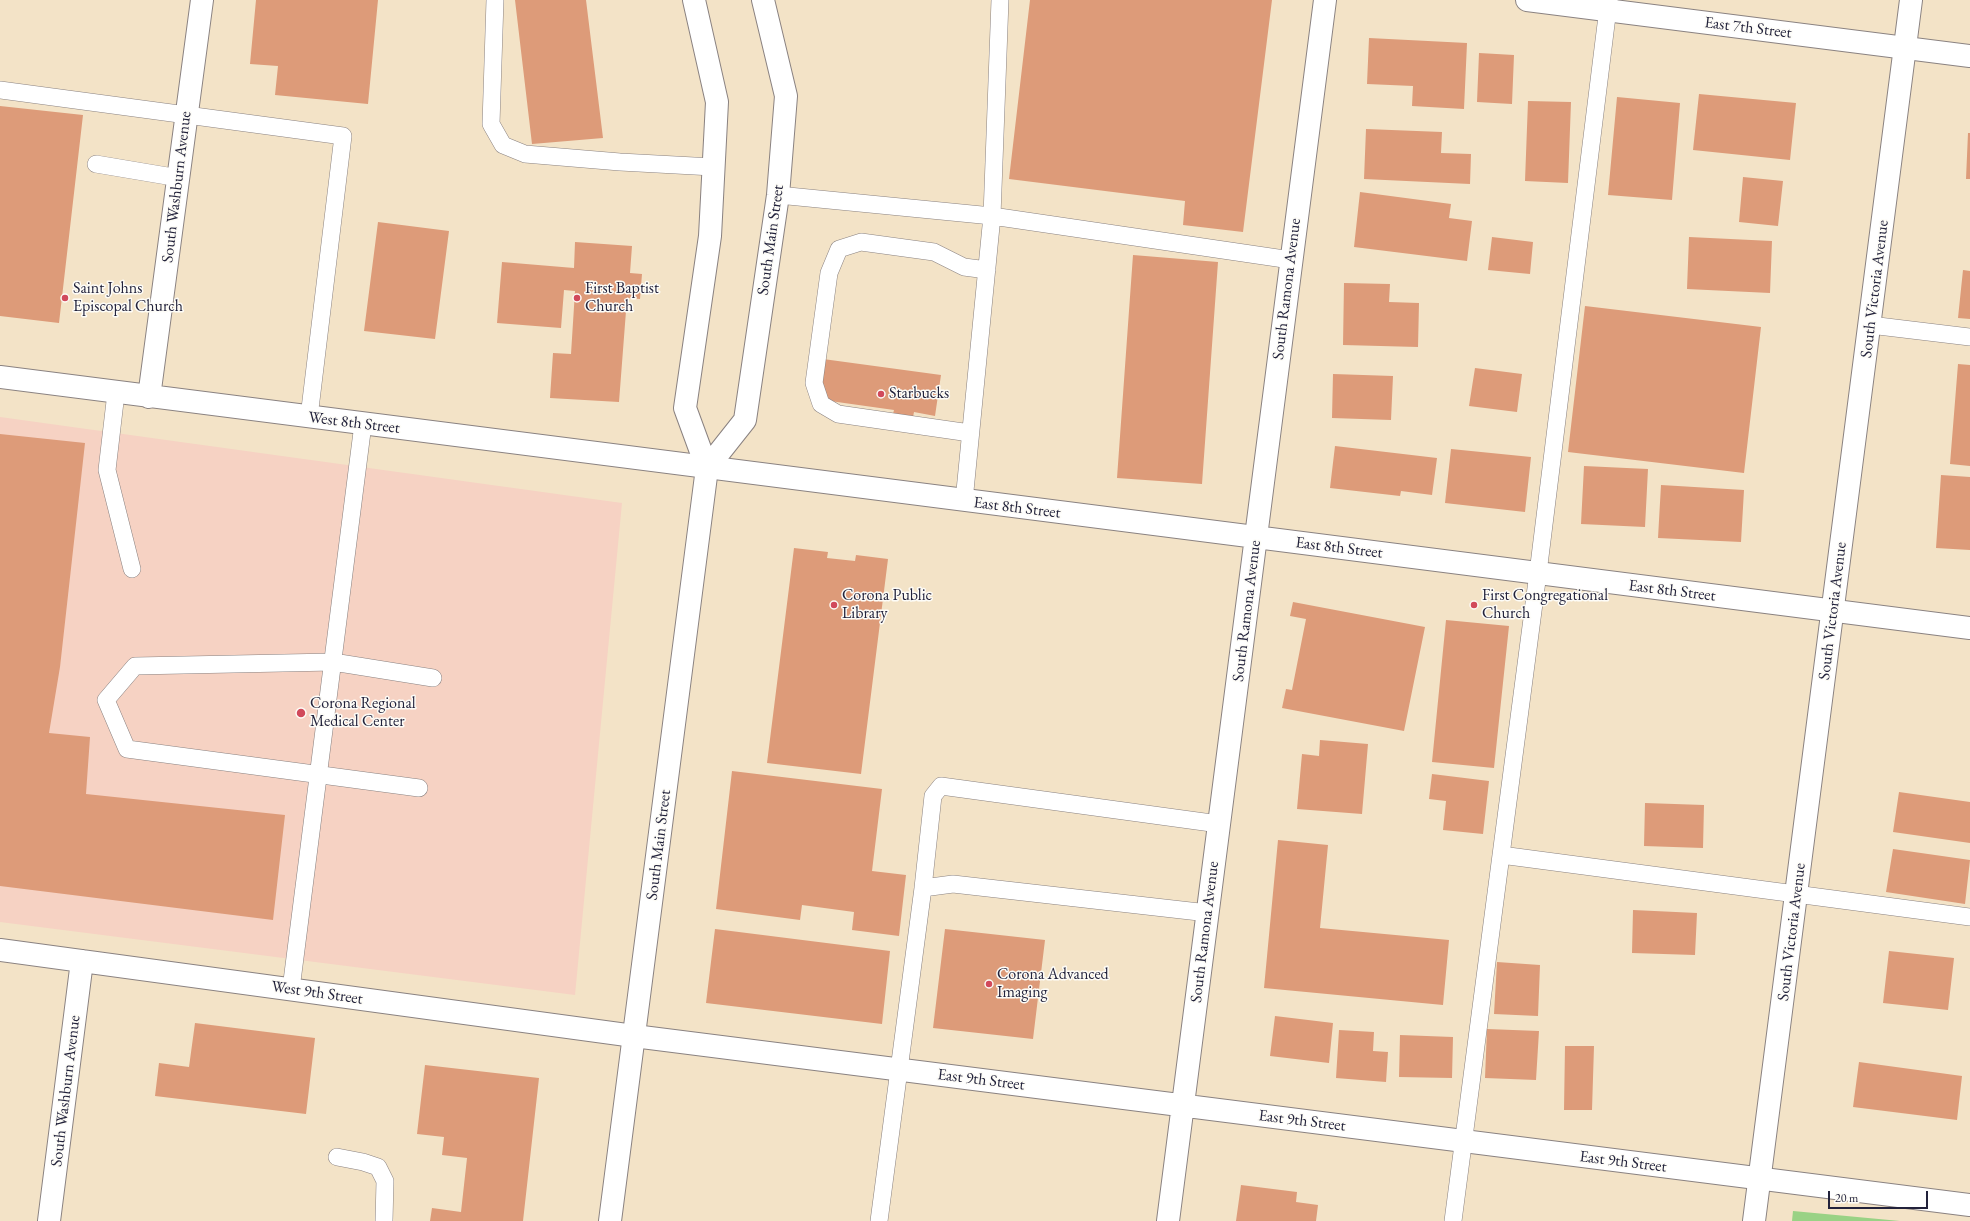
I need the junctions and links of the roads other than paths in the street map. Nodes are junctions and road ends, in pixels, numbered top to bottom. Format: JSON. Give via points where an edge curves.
{"nodes":[{"id":1,"x":202,"y":0,"type":"edge"},
{"id":2,"x":496,"y":0,"type":"edge"},
{"id":3,"x":694,"y":0,"type":"edge"},
{"id":4,"x":763,"y":0,"type":"edge"},
{"id":5,"x":1000,"y":0,"type":"edge"},
{"id":6,"x":1325,"y":0,"type":"edge"},
{"id":7,"x":1527,"y":0,"type":"edge"},
{"id":8,"x":1911,"y":0,"type":"edge"},
{"id":9,"x":1563,"y":2,"type":"edge"},
{"id":10,"x":1608,"y":5,"type":"edge"},
{"id":11,"x":1905,"y":47,"type":"junction"},
{"id":12,"x":1970,"y":56,"type":"edge"},
{"id":13,"x":0,"y":90,"type":"edge"},
{"id":14,"x":187,"y":114,"type":"junction"},
{"id":15,"x":96,"y":164,"type":"dead end"},
{"id":16,"x":713,"y":167,"type":"junction"},
{"id":17,"x":178,"y":178,"type":"junction"},
{"id":18,"x":778,"y":195,"type":"junction"},
{"id":19,"x":992,"y":216,"type":"junction"},
{"id":20,"x":1291,"y":260,"type":"junction"},
{"id":21,"x":987,"y":270,"type":"junction"},
{"id":22,"x":1870,"y":325,"type":"junction"},
{"id":23,"x":1970,"y":337,"type":"edge"},
{"id":24,"x":0,"y":378,"type":"edge"},
{"id":25,"x":116,"y":392,"type":"junction"},
{"id":26,"x":150,"y":397,"type":"junction"},
{"id":27,"x":309,"y":417,"type":"junction"},
{"id":28,"x":363,"y":424,"type":"junction"},
{"id":29,"x":970,"y":433,"type":"junction"},
{"id":30,"x":707,"y":468,"type":"junction"},
{"id":31,"x":964,"y":501,"type":"junction"},
{"id":32,"x":1256,"y":538,"type":"junction"},
{"id":33,"x":132,"y":569,"type":"dead end"},
{"id":34,"x":1538,"y":573,"type":"junction"},
{"id":35,"x":1832,"y":611,"type":"junction"},
{"id":36,"x":1970,"y":628,"type":"edge"},
{"id":37,"x":333,"y":662,"type":"junction"},
{"id":38,"x":432,"y":678,"type":"dead end"},
{"id":39,"x":319,"y":776,"type":"junction"},
{"id":40,"x":419,"y":788,"type":"dead end"},
{"id":41,"x":1219,"y":824,"type":"junction"},
{"id":42,"x":1501,"y":855,"type":"junction"},
{"id":43,"x":923,"y":888,"type":"junction"},
{"id":44,"x":1797,"y":894,"type":"junction"},
{"id":45,"x":1208,"y":913,"type":"junction"},
{"id":46,"x":1970,"y":916,"type":"edge"},
{"id":47,"x":0,"y":950,"type":"edge"},
{"id":48,"x":82,"y":961,"type":"junction"},
{"id":49,"x":291,"y":989,"type":"junction"},
{"id":50,"x":634,"y":1036,"type":"junction"},
{"id":51,"x":900,"y":1070,"type":"junction"},
{"id":52,"x":1183,"y":1106,"type":"junction"},
{"id":53,"x":1463,"y":1141,"type":"junction"},
{"id":54,"x":337,"y":1157,"type":"dead end"},
{"id":55,"x":1760,"y":1178,"type":"junction"},
{"id":56,"x":1970,"y":1205,"type":"edge"},
{"id":57,"x":49,"y":1221,"type":"edge"},
{"id":58,"x":384,"y":1221,"type":"edge"},
{"id":59,"x":610,"y":1221,"type":"edge"},
{"id":60,"x":879,"y":1221,"type":"edge"},
{"id":61,"x":1168,"y":1221,"type":"edge"},
{"id":62,"x":1453,"y":1221,"type":"edge"},
{"id":63,"x":1754,"y":1221,"type":"edge"}],
"edges":[{"from":1,"to":14,"type":"street","name":"South Washburn Avenue"},
{"from":2,"to":16,"type":"lane","via":[[491,124],[503,145],[525,154]]},
{"from":3,"to":16,"type":"street","name":"South Main Street","via":[[717,102]]},
{"from":4,"to":18,"type":"street","name":"South Main Street","via":[[786,96]]},
{"from":5,"to":19,"type":"lane"},
{"from":6,"to":20,"type":"street","name":"South Ramona Avenue"},
{"from":7,"to":9,"type":"street","name":"East 7th Street"},
{"from":8,"to":11,"type":"street","name":"South Victoria Avenue"},
{"from":9,"to":10,"type":"street","name":"East 7th Street"},
{"from":10,"to":11,"type":"street","name":"East 7th Street"},
{"from":10,"to":34,"type":"lane"},
{"from":11,"to":12,"type":"street","name":"East 7th Street"},
{"from":11,"to":22,"type":"street","name":"South Victoria Avenue"},
{"from":13,"to":14,"type":"lane"},
{"from":14,"to":17,"type":"street","name":"South Washburn Avenue"},
{"from":14,"to":27,"type":"lane","via":[[343,136]]},
{"from":15,"to":17,"type":"lane"},
{"from":16,"to":30,"type":"street","name":"South Main Street","via":[[710,236],[685,408]]},
{"from":17,"to":26,"type":"street","name":"South Washburn Avenue"},
{"from":18,"to":19,"type":"lane"},
{"from":18,"to":30,"type":"street","name":"South Main Street","via":[[745,420]]},
{"from":19,"to":20,"type":"lane"},
{"from":19,"to":21,"type":"lane"},
{"from":20,"to":32,"type":"street","name":"South Ramona Avenue"},
{"from":21,"to":29,"type":"lane"},
{"from":21,"to":29,"type":"lane","via":[[964,266],[934,252],[861,242],[839,249],[829,273],[814,383],[821,404],[838,414]]},
{"from":22,"to":23,"type":"lane"},
{"from":22,"to":35,"type":"street","name":"South Victoria Avenue"},
{"from":24,"to":25,"type":"street","name":"West 8th Street"},
{"from":25,"to":26,"type":"street","name":"West 8th Street"},
{"from":25,"to":33,"type":"lane","via":[[107,470]]},
{"from":26,"to":27,"type":"street","name":"West 8th Street"},
{"from":27,"to":28,"type":"street","name":"West 8th Street"},
{"from":28,"to":30,"type":"street","name":"West 8th Street"},
{"from":28,"to":37,"type":"lane"},
{"from":29,"to":31,"type":"lane"},
{"from":30,"to":31,"type":"street","name":"East 8th Street"},
{"from":30,"to":50,"type":"street","name":"South Main Street"},
{"from":31,"to":32,"type":"street","name":"East 8th Street"},
{"from":32,"to":34,"type":"street","name":"East 8th Street"},
{"from":32,"to":41,"type":"street","name":"South Ramona Avenue"},
{"from":34,"to":35,"type":"street","name":"East 8th Street"},
{"from":34,"to":42,"type":"lane"},
{"from":35,"to":36,"type":"street","name":"East 8th Street"},
{"from":35,"to":44,"type":"street","name":"South Victoria Avenue"},
{"from":37,"to":38,"type":"lane"},
{"from":37,"to":39,"type":"lane"},
{"from":37,"to":39,"type":"lane","via":[[135,666],[106,700],[127,749]]},
{"from":39,"to":40,"type":"lane"},
{"from":39,"to":49,"type":"lane"},
{"from":41,"to":43,"type":"lane","via":[[942,786],[933,796]]},
{"from":41,"to":45,"type":"street","name":"South Ramona Avenue"},
{"from":42,"to":44,"type":"lane"},
{"from":42,"to":53,"type":"lane"},
{"from":43,"to":45,"type":"lane","via":[[953,884]]},
{"from":43,"to":51,"type":"lane"},
{"from":44,"to":46,"type":"lane"},
{"from":44,"to":55,"type":"street","name":"South Victoria Avenue"},
{"from":45,"to":52,"type":"street","name":"South Ramona Avenue"},
{"from":47,"to":48,"type":"street","name":"West 9th Street"},
{"from":48,"to":49,"type":"street","name":"West 9th Street"},
{"from":48,"to":57,"type":"street","name":"South Washburn Avenue"},
{"from":49,"to":50,"type":"street","name":"West 9th Street"},
{"from":50,"to":51,"type":"street","name":"East 9th Street"},
{"from":50,"to":59,"type":"street","name":"South Main Street"},
{"from":51,"to":52,"type":"street","name":"East 9th Street"},
{"from":51,"to":60,"type":"lane"},
{"from":52,"to":53,"type":"street","name":"East 9th Street"},
{"from":52,"to":61,"type":"street","name":"South Ramona Avenue"},
{"from":53,"to":55,"type":"street","name":"East 9th Street"},
{"from":53,"to":62,"type":"lane"},
{"from":54,"to":58,"type":"lane","via":[[378,1167],[385,1181]]},
{"from":55,"to":56,"type":"street","name":"East 9th Street"},
{"from":55,"to":63,"type":"street","name":"South Victoria Avenue"}]}
